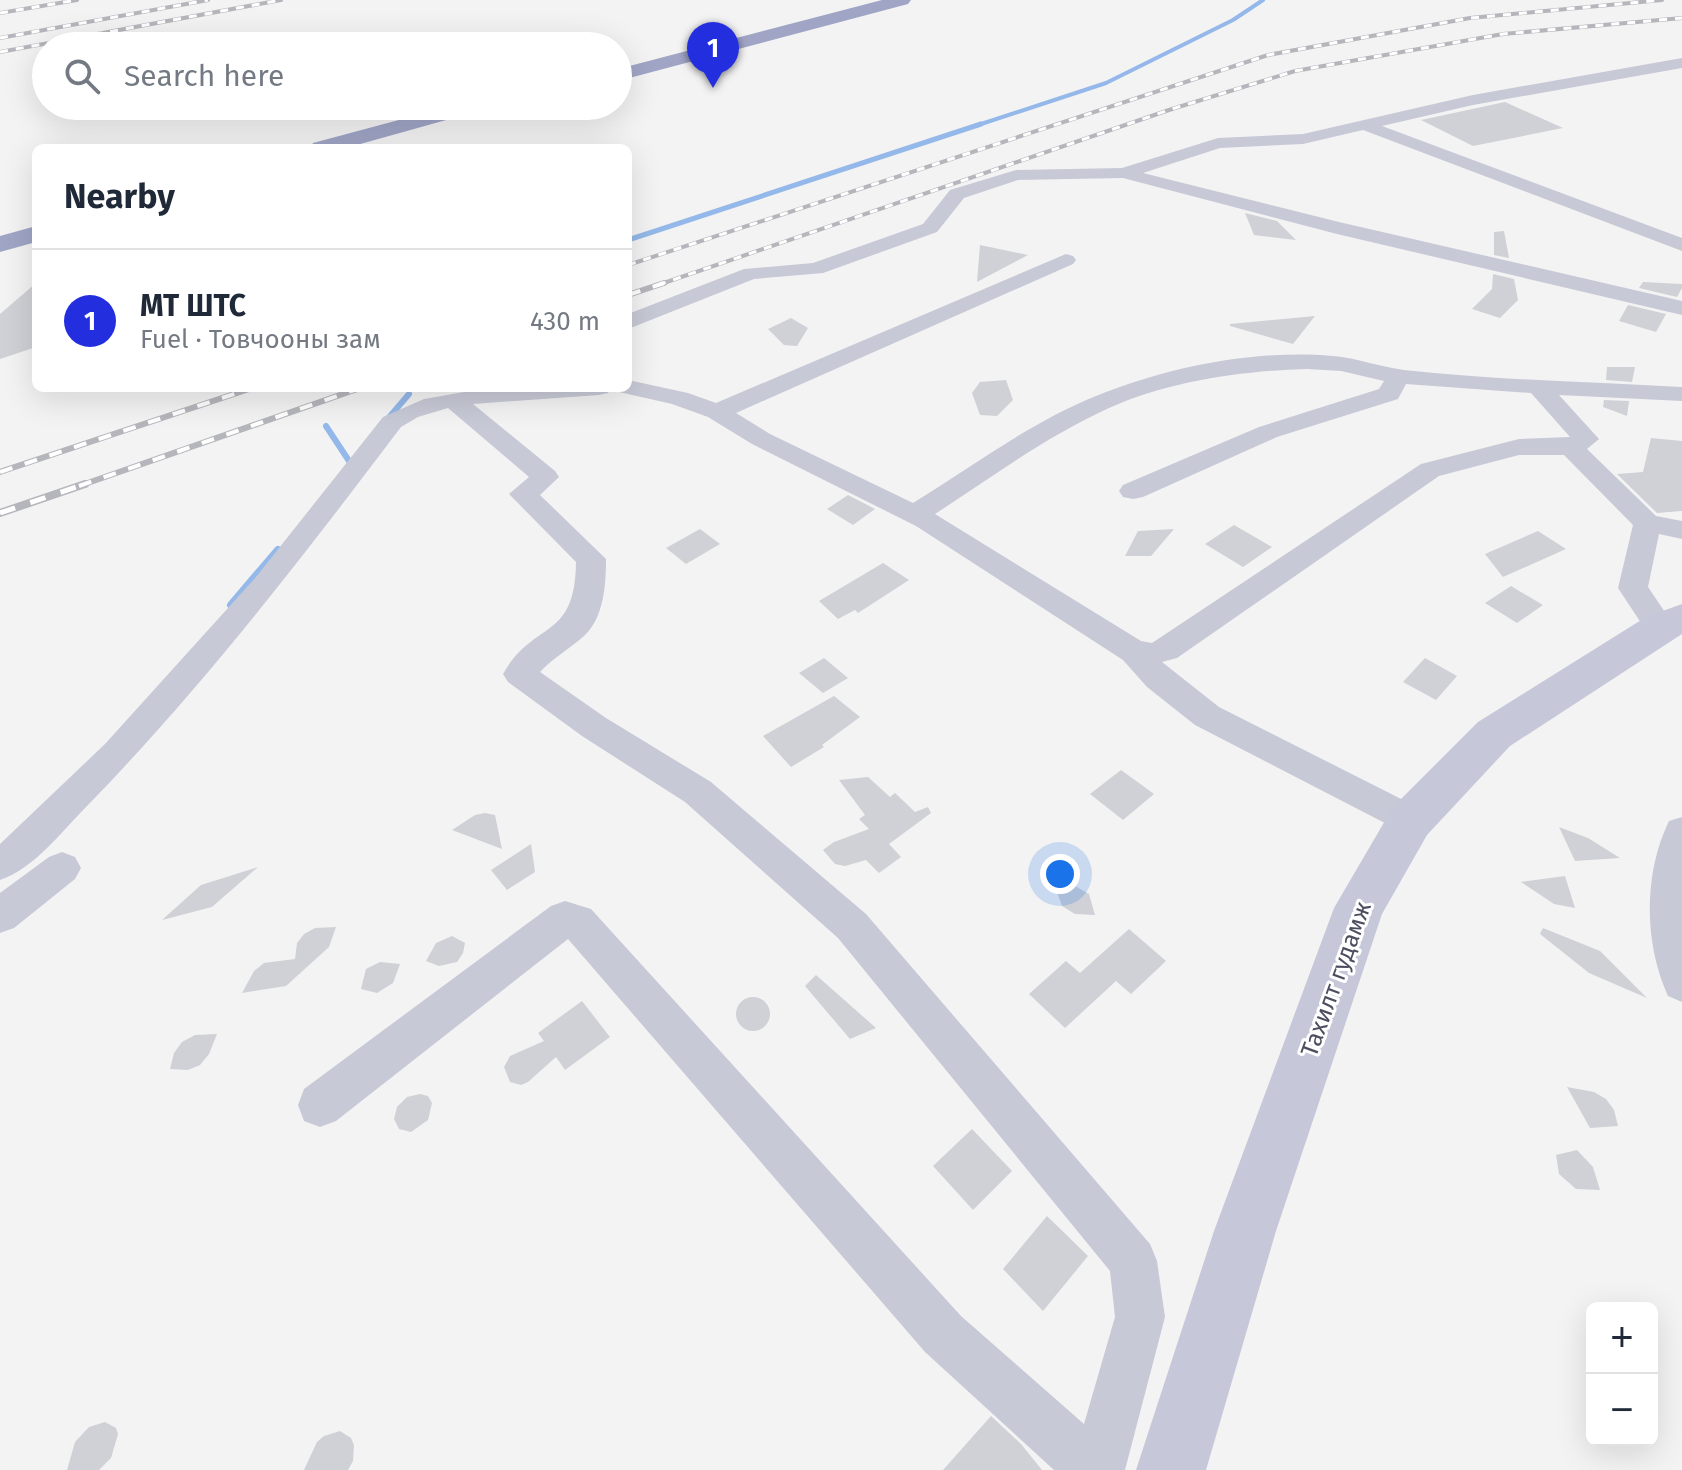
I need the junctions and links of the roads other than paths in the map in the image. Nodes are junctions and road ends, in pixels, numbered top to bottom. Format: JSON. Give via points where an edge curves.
{"nodes":[{"id":1,"x":876,"y":0,"type":"edge"},
{"id":2,"x":902,"y":0,"type":"edge"},
{"id":3,"x":632,"y":63,"type":"edge"},
{"id":4,"x":1682,"y":63,"type":"edge"},
{"id":5,"x":632,"y":71,"type":"edge"},
{"id":6,"x":435,"y":120,"type":"edge"},
{"id":7,"x":446,"y":120,"type":"edge"},
{"id":8,"x":1362,"y":124,"type":"junction"},
{"id":9,"x":337,"y":144,"type":"edge"},
{"id":10,"x":369,"y":144,"type":"edge"},
{"id":11,"x":1123,"y":173,"type":"junction"},
{"id":12,"x":32,"y":226,"type":"edge"},
{"id":13,"x":0,"y":234,"type":"edge"},
{"id":14,"x":32,"y":235,"type":"edge"},
{"id":15,"x":0,"y":244,"type":"edge"},
{"id":16,"x":1682,"y":245,"type":"edge"},
{"id":17,"x":1066,"y":260,"type":"dead end"},
{"id":18,"x":1682,"y":308,"type":"edge"},
{"id":19,"x":632,"y":320,"type":"edge"},
{"id":20,"x":1398,"y":376,"type":"junction"},
{"id":21,"x":632,"y":388,"type":"edge"},
{"id":22,"x":1540,"y":388,"type":"junction"},
{"id":23,"x":509,"y":392,"type":"edge"},
{"id":24,"x":464,"y":394,"type":"edge"},
{"id":25,"x":1682,"y":394,"type":"edge"},
{"id":26,"x":717,"y":412,"type":"junction"},
{"id":27,"x":1571,"y":447,"type":"junction"},
{"id":28,"x":1133,"y":491,"type":"dead end"},
{"id":29,"x":914,"y":515,"type":"junction"},
{"id":30,"x":1647,"y":523,"type":"junction"},
{"id":31,"x":1682,"y":530,"type":"edge"},
{"id":32,"x":1671,"y":622,"type":"edge"},
{"id":33,"x":1134,"y":652,"type":"junction"},
{"id":34,"x":1410,"y":821,"type":"junction"},
{"id":35,"x":1682,"y":832,"type":"edge"},
{"id":36,"x":0,"y":864,"type":"edge"},
{"id":37,"x":62,"y":868,"type":"dead end"},
{"id":38,"x":0,"y":916,"type":"edge"},
{"id":39,"x":1682,"y":983,"type":"edge"},
{"id":40,"x":320,"y":1105,"type":"dead end"},
{"id":41,"x":1096,"y":1470,"type":"edge"},
{"id":42,"x":1171,"y":1470,"type":"edge"}],
"edges":[{"from":1,"to":3,"type":"highway"},
{"from":2,"to":5,"type":"highway"},
{"from":4,"to":8,"type":"street"},
{"from":6,"to":9,"type":"highway"},
{"from":7,"to":10,"type":"highway"},
{"from":8,"to":11,"type":"street","via":[[1303,139],[1218,143]]},
{"from":8,"to":16,"type":"street"},
{"from":11,"to":18,"type":"street"},
{"from":11,"to":19,"type":"street","via":[[1016,175],[957,194],[930,228],[816,269],[751,273]]},
{"from":12,"to":13,"type":"highway"},
{"from":14,"to":15,"type":"highway"},
{"from":17,"to":26,"type":"street"},
{"from":20,"to":22,"type":"street"},
{"from":20,"to":28,"type":"street","via":[[1389,394],[1268,432]]},
{"from":20,"to":29,"type":"street","via":[[1335,363],[1284,362],[1127,392],[1078,414]]},
{"from":21,"to":26,"type":"street"},
{"from":22,"to":25,"type":"street"},
{"from":22,"to":27,"type":"street","via":[[1586,439]]},
{"from":23,"to":24,"type":"street"},
{"from":24,"to":36,"type":"street","via":[[403,413],[392,422],[267,584],[117,753]]},
{"from":24,"to":41,"type":"street","via":[[546,477],[523,494],[591,559],[591,592],[575,627],[519,674],[698,792],[852,926],[1133,1261],[1140,1317]]},
{"from":26,"to":29,"type":"street"},
{"from":27,"to":30,"type":"street"},
{"from":27,"to":33,"type":"street","via":[[1519,447],[1430,470],[1166,650]]},
{"from":29,"to":33,"type":"street"},
{"from":30,"to":31,"type":"street"},
{"from":30,"to":32,"type":"street","via":[[1633,588]]},
{"from":32,"to":34,"type":"main road","name":"Тахилт гудамж","via":[[1494,734]]},
{"from":33,"to":34,"type":"street","via":[[1158,679],[1207,716]]},
{"from":34,"to":42,"type":"main road","name":"Тахилт гудамж","via":[[1359,908],[1245,1231]]},
{"from":35,"to":39,"type":"street","via":[[1669,889],[1672,949]]},
{"from":37,"to":38,"type":"street"},
{"from":40,"to":41,"type":"street","via":[[565,918],[577,921],[943,1334]]}]}
